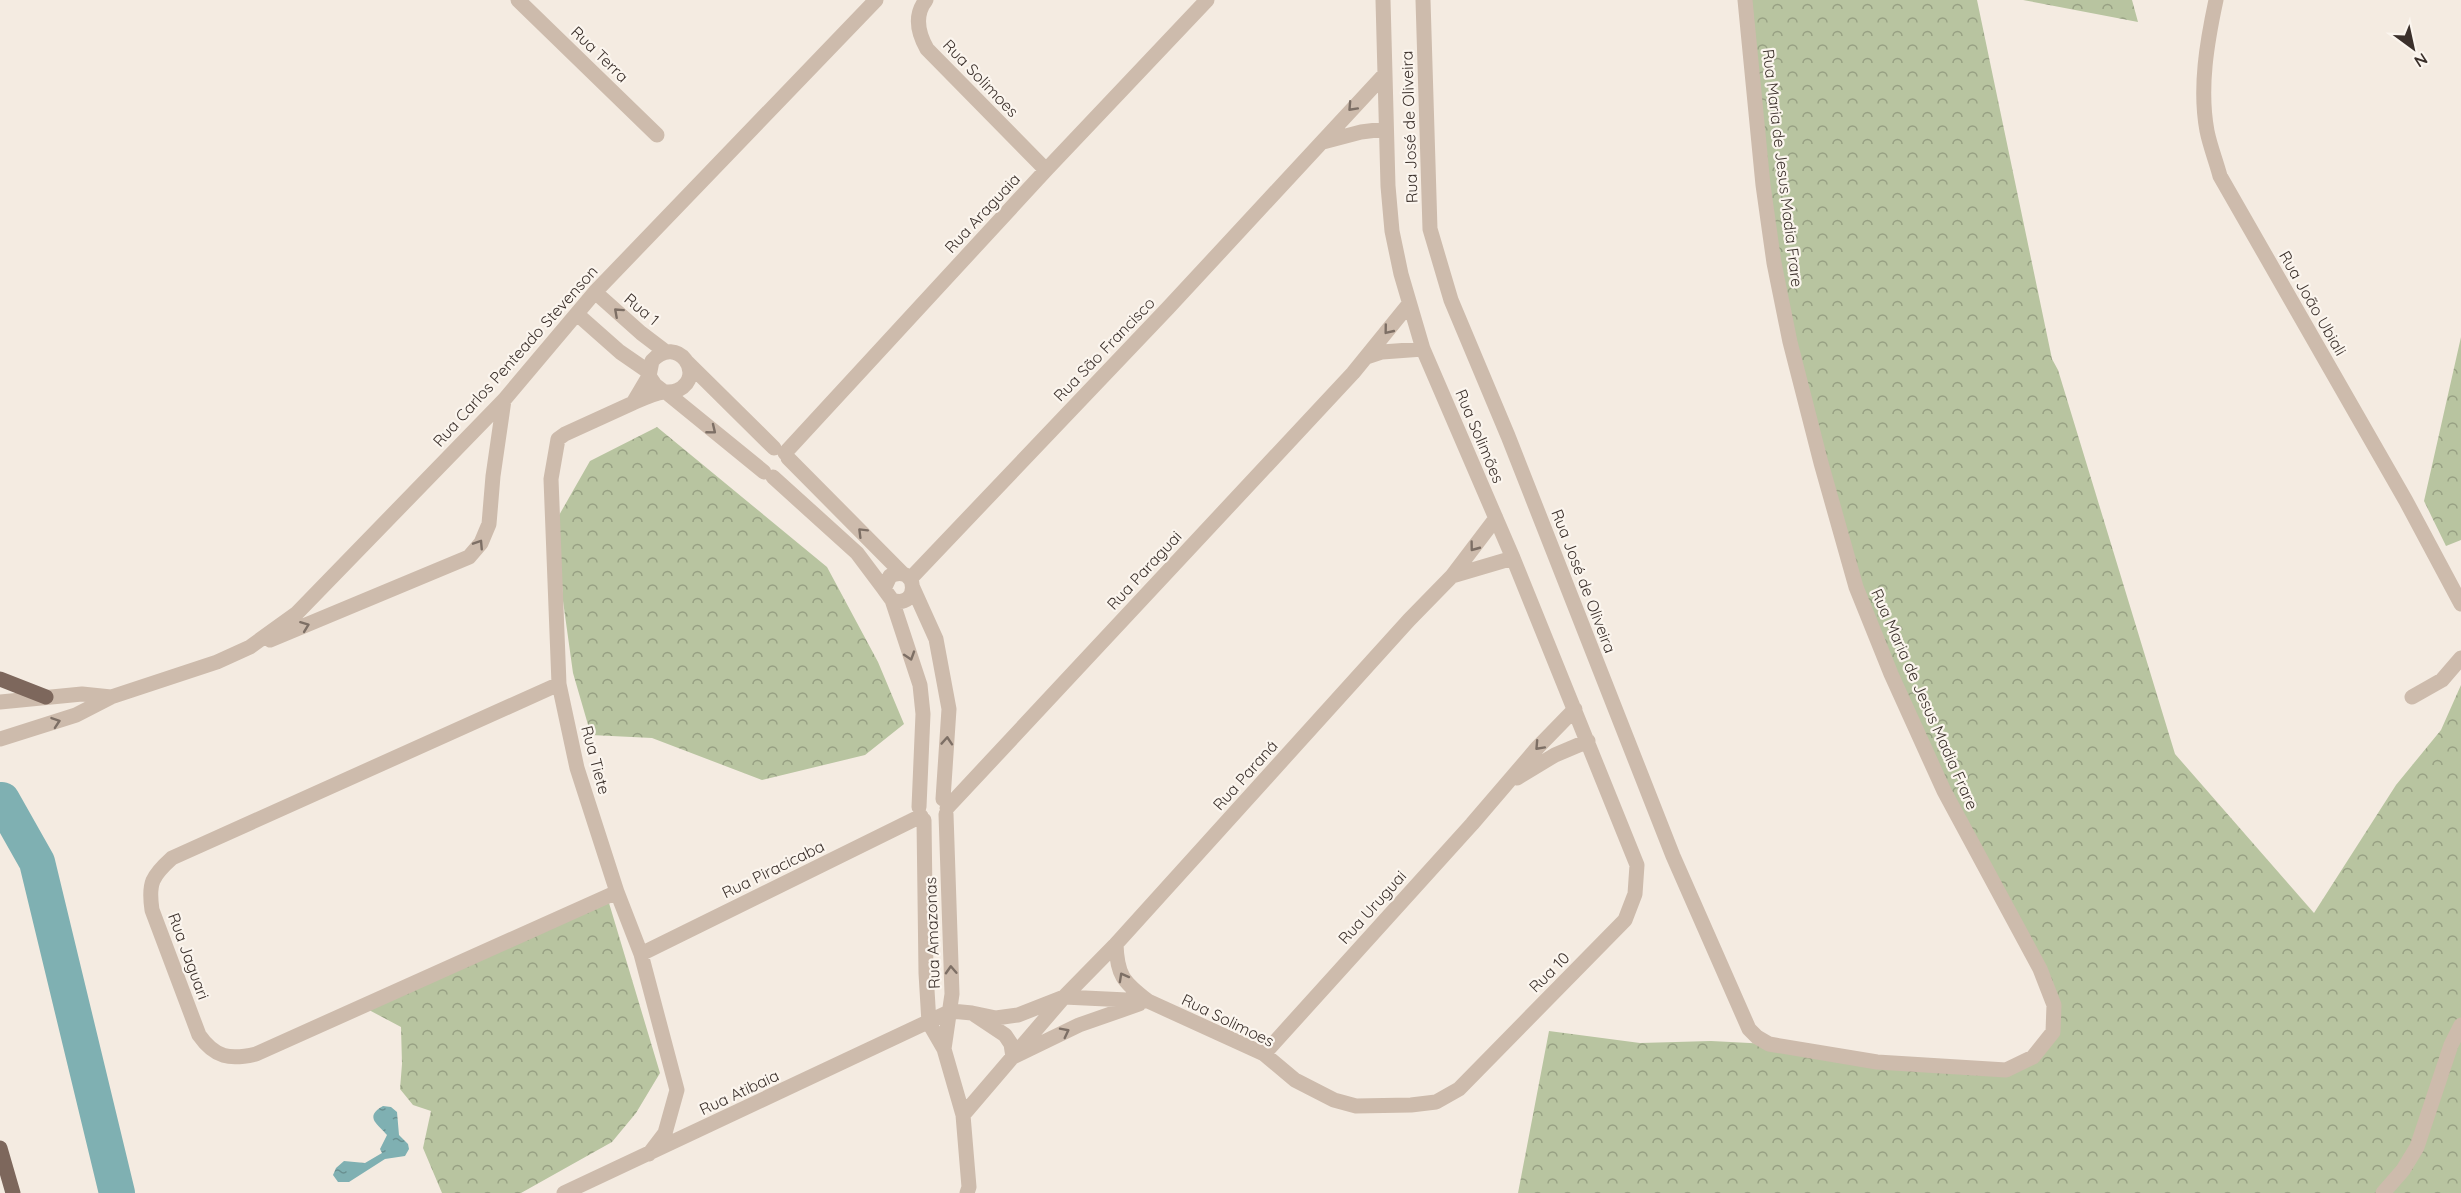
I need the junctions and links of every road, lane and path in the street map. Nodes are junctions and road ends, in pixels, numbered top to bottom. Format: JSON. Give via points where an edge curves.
{"nodes":[{"id":1,"x":518,"y":0,"type":"edge"},
{"id":2,"x":876,"y":0,"type":"edge"},
{"id":3,"x":926,"y":0,"type":"edge"},
{"id":4,"x":1207,"y":0,"type":"edge"},
{"id":5,"x":1383,"y":0,"type":"edge"},
{"id":6,"x":1423,"y":0,"type":"edge"},
{"id":7,"x":1745,"y":0,"type":"edge"},
{"id":8,"x":2216,"y":0,"type":"edge"},
{"id":9,"x":1384,"y":75,"type":"junction"},
{"id":10,"x":1385,"y":129,"type":"junction"},
{"id":11,"x":657,"y":135,"type":"dead end"},
{"id":12,"x":1323,"y":142,"type":"junction"},
{"id":13,"x":1046,"y":170,"type":"junction"},
{"id":14,"x":595,"y":292,"type":"junction"},
{"id":15,"x":1409,"y":303,"type":"junction"},
{"id":16,"x":577,"y":314,"type":"junction"},
{"id":17,"x":1423,"y":349,"type":"junction"},
{"id":18,"x":666,"y":352,"type":"junction"},
{"id":19,"x":1368,"y":357,"type":"junction"},
{"id":20,"x":687,"y":362,"type":"junction"},
{"id":21,"x":649,"y":374,"type":"junction"},
{"id":22,"x":665,"y":392,"type":"junction"},
{"id":23,"x":504,"y":400,"type":"junction"},
{"id":24,"x":633,"y":403,"type":"junction"},
{"id":25,"x":783,"y":453,"type":"junction"},
{"id":26,"x":768,"y":475,"type":"junction"},
{"id":27,"x":1496,"y":518,"type":"junction"},
{"id":28,"x":1513,"y":558,"type":"junction"},
{"id":29,"x":1452,"y":576,"type":"junction"},
{"id":30,"x":909,"y":580,"type":"junction"},
{"id":31,"x":888,"y":595,"type":"junction"},
{"id":32,"x":2461,"y":604,"type":"edge"},
{"id":33,"x":250,"y":647,"type":"junction"},
{"id":34,"x":2461,"y":658,"type":"edge"},
{"id":35,"x":0,"y":680,"type":"edge"},
{"id":36,"x":559,"y":684,"type":"junction"},
{"id":37,"x":46,"y":697,"type":"junction"},
{"id":38,"x":111,"y":697,"type":"junction"},
{"id":39,"x":2412,"y":697,"type":"dead end"},
{"id":40,"x":0,"y":702,"type":"edge"},
{"id":41,"x":1575,"y":709,"type":"junction"},
{"id":42,"x":0,"y":739,"type":"edge"},
{"id":43,"x":1588,"y":741,"type":"junction"},
{"id":44,"x":1507,"y":784,"type":"junction"},
{"id":45,"x":945,"y":807,"type":"junction"},
{"id":46,"x":921,"y":815,"type":"junction"},
{"id":47,"x":1636,"y":865,"type":"joint"},
{"id":48,"x":617,"y":891,"type":"junction"},
{"id":49,"x":1116,"y":944,"type":"junction"},
{"id":50,"x":641,"y":954,"type":"junction"},
{"id":51,"x":1064,"y":998,"type":"junction"},
{"id":52,"x":1148,"y":1001,"type":"junction"},
{"id":53,"x":951,"y":1011,"type":"junction"},
{"id":54,"x":972,"y":1013,"type":"junction"},
{"id":55,"x":929,"y":1023,"type":"junction"},
{"id":56,"x":2461,"y":1025,"type":"edge"},
{"id":57,"x":944,"y":1049,"type":"junction"},
{"id":58,"x":1264,"y":1054,"type":"junction"},
{"id":59,"x":1013,"y":1057,"type":"junction"},
{"id":60,"x":1878,"y":1062,"type":"joint"},
{"id":61,"x":1458,"y":1089,"type":"joint"},
{"id":62,"x":963,"y":1115,"type":"junction"},
{"id":63,"x":0,"y":1148,"type":"edge"},
{"id":64,"x":649,"y":1154,"type":"junction"},
{"id":65,"x":13,"y":1193,"type":"edge"},
{"id":66,"x":564,"y":1193,"type":"edge"},
{"id":67,"x":967,"y":1193,"type":"edge"},
{"id":68,"x":2383,"y":1193,"type":"edge"}],
"edges":[{"from":1,"to":11,"type":"street","name":"Rua Terra"},
{"from":2,"to":14,"type":"street","name":"Rua Carlos Penteado Stevenson"},
{"from":3,"to":13,"type":"street","name":"Rua Solimoes","via":[[918,25],[927,49]]},
{"from":4,"to":13,"type":"street","name":"Rua Araguaia"},
{"from":5,"to":9,"type":"street","name":"Rua Solimões"},
{"from":6,"to":60,"type":"street","name":"Rua José de Oliveira","via":[[1430,229],[1448,290],[1673,856],[1749,1029],[1769,1044]]},
{"from":7,"to":60,"type":"street","name":"Rua Maria de Jesus Madia Frare","via":[[1774,263],[1790,342],[1856,587],[1944,791],[2040,969],[2054,1005],[2053,1032],[2033,1057],[2006,1070]]},
{"from":8,"to":32,"type":"street","name":"Rua João Ubiali","via":[[2206,45],[2206,128],[2220,176]]},
{"from":9,"to":10,"type":"street","name":"Rua Solimões"},
{"from":9,"to":12,"type":"street","name":"Rua São Francisco","one_way":true},
{"from":10,"to":12,"type":"street"},
{"from":10,"to":15,"type":"street","name":"Rua Solimões","via":[[1392,231]]},
{"from":12,"to":30,"type":"street","name":"Rua São Francisco"},
{"from":13,"to":25,"type":"street","name":"Rua Araguaia"},
{"from":14,"to":16,"type":"street","name":"Rua Carlos Penteado Stevenson"},
{"from":18,"to":14,"type":"street","name":"Rua 1","one_way":true},
{"from":15,"to":17,"type":"street","name":"Rua Solimões"},
{"from":15,"to":19,"type":"street","name":"Rua Paraguai","one_way":true},
{"from":16,"to":21,"type":"street"},
{"from":16,"to":23,"type":"street","name":"Rua Carlos Penteado Stevenson"},
{"from":17,"to":19,"type":"street"},
{"from":17,"to":27,"type":"street","name":"Rua Solimões"},
{"from":18,"to":20,"type":"street","via":[[676,352]]},
{"from":18,"to":21,"type":"street","via":[[652,361]]},
{"from":19,"to":45,"type":"street","name":"Rua Paraguai"},
{"from":20,"to":22,"type":"street","via":[[688,380],[679,390]]},
{"from":20,"to":25,"type":"street","name":"Rua Amazonas"},
{"from":21,"to":22,"type":"street"},
{"from":21,"to":24,"type":"street"},
{"from":22,"to":24,"type":"street","name":"Rua Tiete"},
{"from":22,"to":26,"type":"street","name":"Rua Amazonas","one_way":true},
{"from":23,"to":33,"type":"street","name":"Rua Carlos Penteado Stevenson","via":[[297,613]]},
{"from":33,"to":23,"type":"street","one_way":true,"via":[[469,557],[481,543],[489,524]]},
{"from":24,"to":36,"type":"street","name":"Rua Tiete","via":[[558,440],[551,479]]},
{"from":25,"to":26,"type":"street","via":[[788,467],[785,472]]},
{"from":25,"to":26,"type":"street","via":[[766,451],[760,459]]},
{"from":30,"to":25,"type":"street","name":"Rua Amazonas","one_way":true},
{"from":26,"to":31,"type":"street","name":"Rua Amazonas","via":[[857,553]]},
{"from":27,"to":28,"type":"street","name":"Rua Solimões"},
{"from":27,"to":29,"type":"street","name":"Rua Paraná","one_way":true},
{"from":28,"to":29,"type":"street","name":"Rua Paraná"},
{"from":28,"to":41,"type":"street","name":"Rua Solimões"},
{"from":29,"to":49,"type":"street","name":"Rua Paraná"},
{"from":30,"to":31,"type":"street","via":[[890,576]]},
{"from":30,"to":31,"type":"street","via":[[912,592],[906,600]]},
{"from":45,"to":30,"type":"street","name":"Rua Amazonas","one_way":true,"via":[[949,709],[936,639]]},
{"from":31,"to":46,"type":"street","name":"Rua Amazonas","one_way":true,"via":[[920,685]]},
{"from":33,"to":38,"type":"street","name":"Rua Carlos Penteado Stevenson"},
{"from":34,"to":39,"type":"street","via":[[2442,680]]},
{"from":35,"to":37,"type":"main road"},
{"from":36,"to":48,"type":"street","name":"Rua Tiete","via":[[577,768]]},
{"from":36,"to":48,"type":"street","name":"Rua Jaguari","via":[[172,858],[152,881],[152,910],[199,1035],[208,1048],[237,1059]]},
{"from":37,"to":38,"type":"street","name":"Rua Carlos Penteado Stevenson"},
{"from":37,"to":40,"type":"street","name":"Rua Carlos Penteado Stevenson"},
{"from":42,"to":38,"type":"street","name":"Rua Carlos Penteado Stevenson","one_way":true,"via":[[76,716]]},
{"from":41,"to":43,"type":"street","name":"Rua Solimões"},
{"from":41,"to":44,"type":"street","name":"Rua Uruguai","one_way":true},
{"from":43,"to":44,"type":"street","name":"Rua Uruguai","via":[[1555,755]]},
{"from":43,"to":47,"type":"street","name":"Rua Solimões"},
{"from":44,"to":58,"type":"street","name":"Rua Uruguai"},
{"from":45,"to":46,"type":"street","via":[[936,823]]},
{"from":45,"to":46,"type":"street","via":[[937,796],[927,797]]},
{"from":53,"to":45,"type":"street","name":"Rua Amazonas","one_way":true},
{"from":46,"to":50,"type":"street","name":"Rua Piracicaba"},
{"from":46,"to":55,"type":"street","name":"Rua Amazonas"},
{"from":47,"to":61,"type":"street","name":"Rua 10","via":[[1635,894],[1625,920]]},
{"from":48,"to":50,"type":"street","name":"Rua Tiete"},
{"from":49,"to":51,"type":"street","name":"Rua Paraná"},
{"from":52,"to":49,"type":"street","one_way":true,"via":[[1125,984],[1117,965]]},
{"from":50,"to":64,"type":"street","name":"Rua Tiete","via":[[677,1090],[665,1133]]},
{"from":51,"to":52,"type":"street","name":"Rua Solimoes"},
{"from":51,"to":54,"type":"street","name":"Rua Paraná","via":[[1018,1015],[996,1018]]},
{"from":51,"to":59,"type":"street","name":"Rua Paraná"},
{"from":52,"to":58,"type":"street","name":"Rua Solimoes"},
{"from":59,"to":52,"type":"street","one_way":true,"via":[[1079,1025]]},
{"from":53,"to":54,"type":"street","name":"Rua Paraná"},
{"from":53,"to":55,"type":"street","name":"Rua Atibaia"},
{"from":53,"to":57,"type":"street","name":"Rua Amazonas"},
{"from":54,"to":59,"type":"street","via":[[1005,1035]]},
{"from":55,"to":57,"type":"street","name":"Rua Amazonas"},
{"from":55,"to":64,"type":"street","name":"Rua Atibaia"},
{"from":56,"to":68,"type":"street","via":[[2417,1147]]},
{"from":57,"to":62,"type":"street","name":"Rua Amazonas"},
{"from":58,"to":61,"type":"street","name":"Rua Solimoes","via":[[1295,1080],[1334,1100],[1356,1106],[1436,1102]]},
{"from":59,"to":62,"type":"street","name":"Rua Paraná"},
{"from":62,"to":67,"type":"street","name":"Rua Amazonas"},
{"from":63,"to":65,"type":"main road"},
{"from":64,"to":66,"type":"street","name":"Rua Atibaia"}]}
